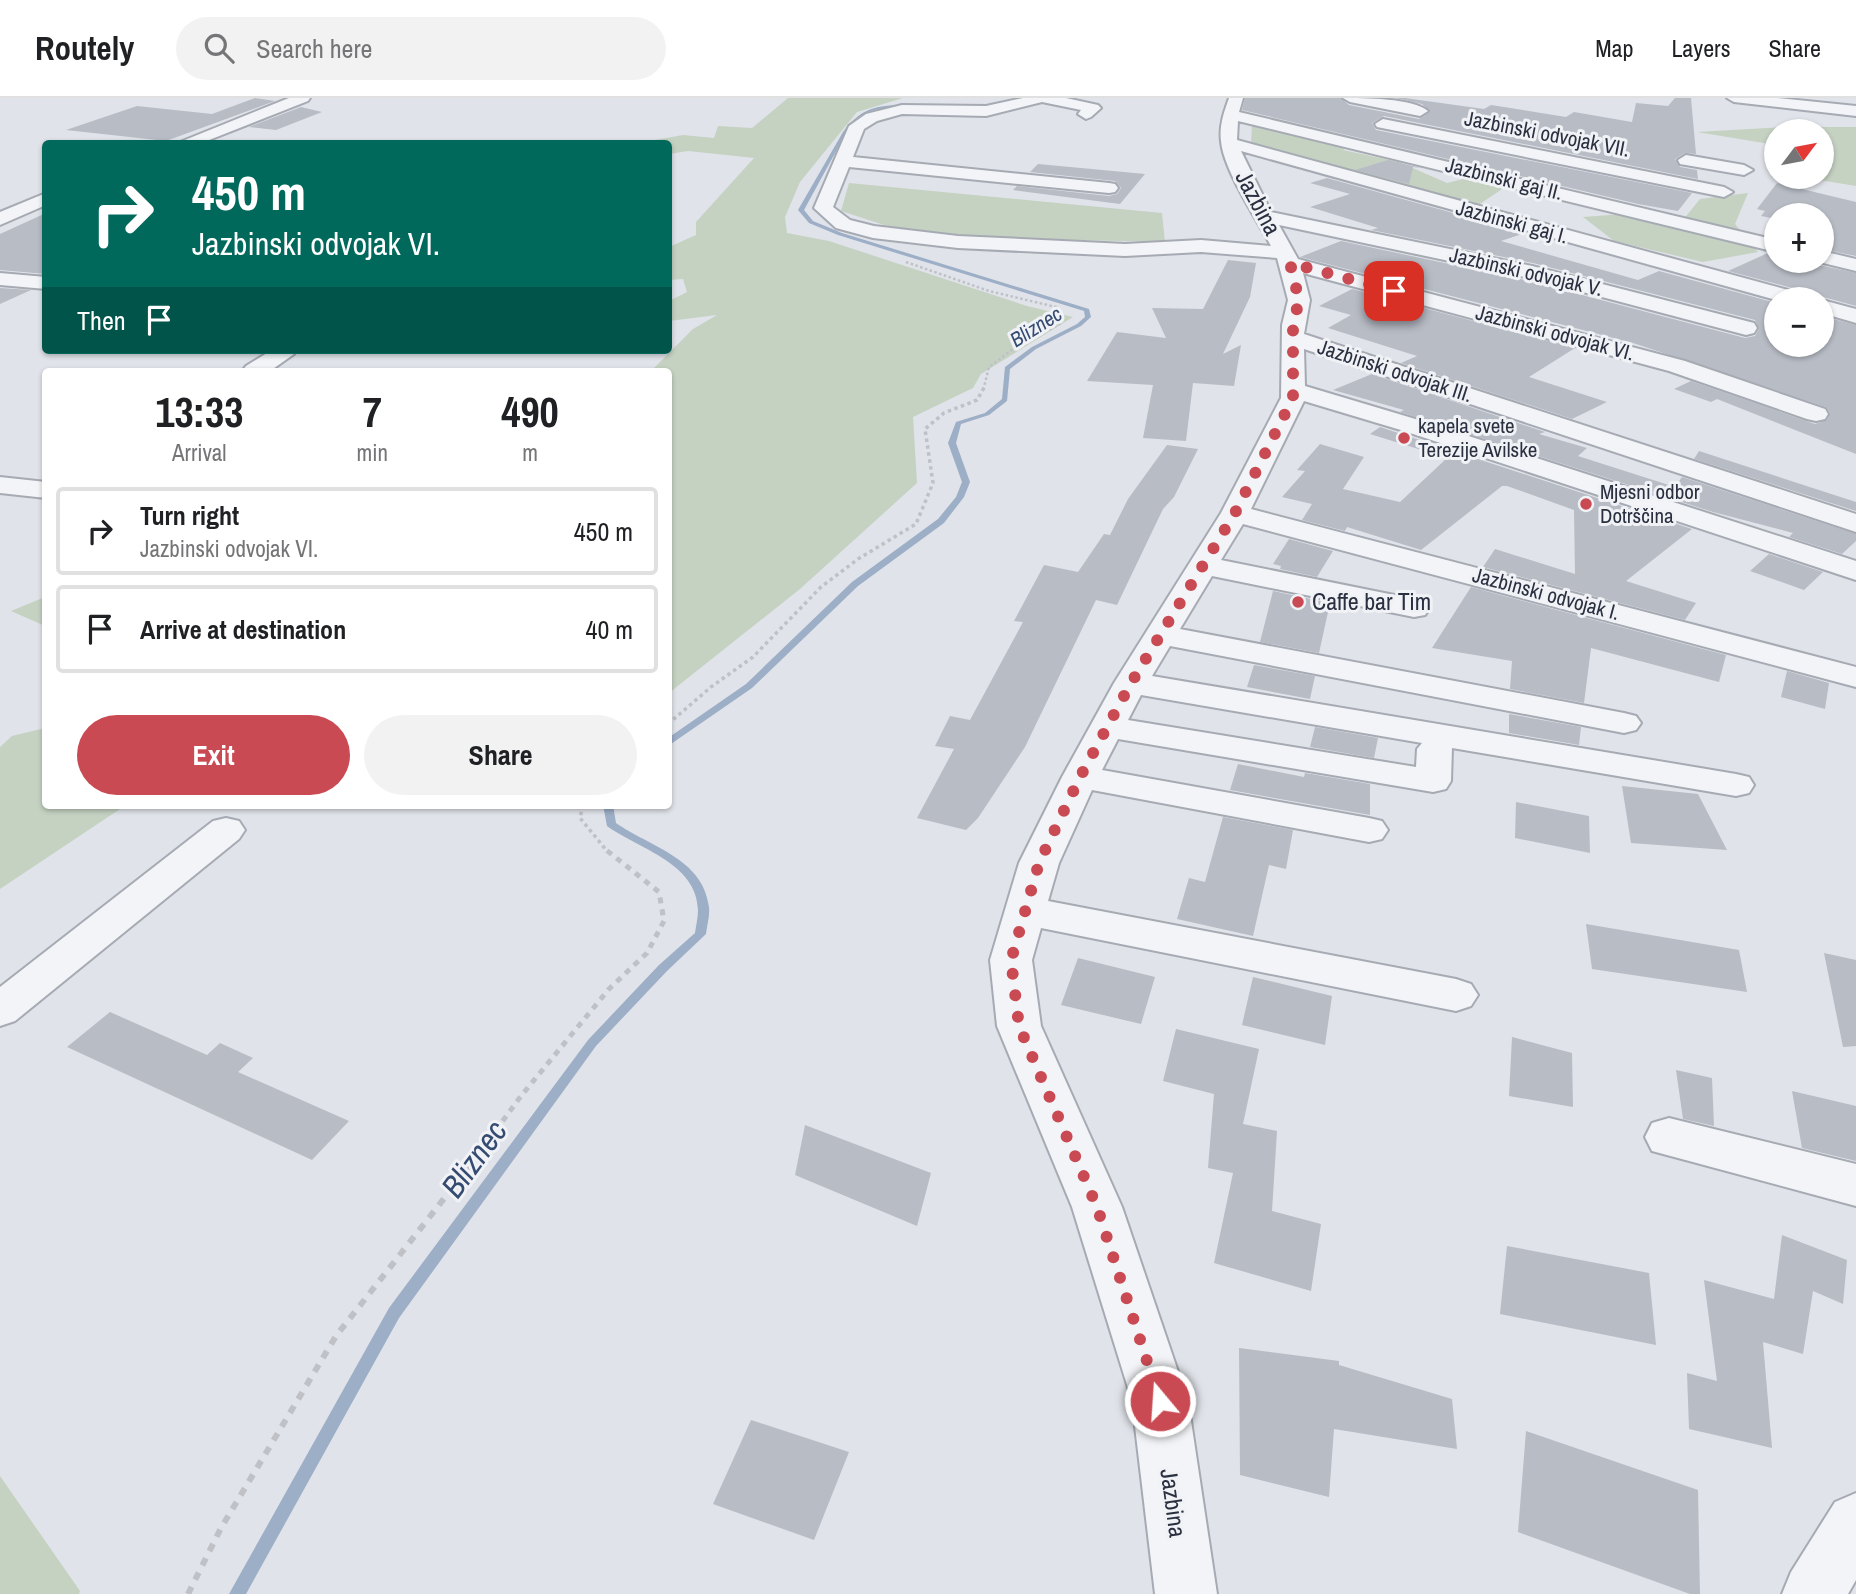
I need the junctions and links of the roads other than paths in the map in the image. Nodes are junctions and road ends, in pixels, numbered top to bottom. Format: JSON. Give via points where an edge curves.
{"nodes":[{"id":1,"x":303,"y":98,"type":"edge"},
{"id":2,"x":1042,"y":98,"type":"edge"},
{"id":3,"x":1350,"y":98,"type":"edge"},
{"id":4,"x":1734,"y":98,"type":"edge"},
{"id":5,"x":1240,"y":111,"type":"edge"},
{"id":6,"x":1856,"y":111,"type":"edge"},
{"id":7,"x":1086,"y":114,"type":"dead end"},
{"id":8,"x":1436,"y":114,"type":"dead end"},
{"id":9,"x":1364,"y":121,"type":"dead end"},
{"id":10,"x":193,"y":140,"type":"edge"},
{"id":11,"x":843,"y":157,"type":"junction"},
{"id":12,"x":1673,"y":158,"type":"dead end"},
{"id":13,"x":1744,"y":170,"type":"dead end"},
{"id":14,"x":1069,"y":176,"type":"dead end"},
{"id":15,"x":1109,"y":188,"type":"dead end"},
{"id":16,"x":1724,"y":192,"type":"dead end"},
{"id":17,"x":42,"y":200,"type":"edge"},
{"id":18,"x":1264,"y":216,"type":"junction"},
{"id":19,"x":0,"y":219,"type":"edge"},
{"id":20,"x":1764,"y":243,"type":"edge"},
{"id":21,"x":1287,"y":258,"type":"junction"},
{"id":22,"x":1834,"y":260,"type":"edge"},
{"id":23,"x":1856,"y":265,"type":"edge"},
{"id":24,"x":0,"y":279,"type":"edge"},
{"id":25,"x":42,"y":282,"type":"edge"},
{"id":26,"x":1764,"y":288,"type":"edge"},
{"id":27,"x":1834,"y":310,"type":"edge"},
{"id":28,"x":1856,"y":316,"type":"edge"},
{"id":29,"x":1746,"y":328,"type":"dead end"},
{"id":30,"x":1293,"y":338,"type":"junction"},
{"id":31,"x":282,"y":354,"type":"dead end"},
{"id":32,"x":259,"y":368,"type":"edge"},
{"id":33,"x":1292,"y":390,"type":"junction"},
{"id":34,"x":1816,"y":414,"type":"dead end"},
{"id":35,"x":0,"y":485,"type":"edge"},
{"id":36,"x":42,"y":490,"type":"edge"},
{"id":37,"x":1235,"y":513,"type":"junction"},
{"id":38,"x":1856,"y":523,"type":"edge"},
{"id":39,"x":1202,"y":565,"type":"junction"},
{"id":40,"x":1856,"y":571,"type":"edge"},
{"id":41,"x":1413,"y":608,"type":"dead end"},
{"id":42,"x":1161,"y":635,"type":"junction"},
{"id":43,"x":1856,"y":677,"type":"edge"},
{"id":44,"x":1131,"y":683,"type":"junction"},
{"id":45,"x":1624,"y":723,"type":"dead end"},
{"id":46,"x":1107,"y":727,"type":"junction"},
{"id":47,"x":1436,"y":749,"type":"dead end"},
{"id":48,"x":1080,"y":777,"type":"junction"},
{"id":49,"x":1736,"y":785,"type":"dead end"},
{"id":50,"x":226,"y":830,"type":"dead end"},
{"id":51,"x":1369,"y":830,"type":"dead end"},
{"id":52,"x":1026,"y":911,"type":"junction"},
{"id":53,"x":1456,"y":995,"type":"dead end"},
{"id":54,"x":0,"y":1010,"type":"edge"},
{"id":55,"x":1669,"y":1137,"type":"dead end"},
{"id":56,"x":1856,"y":1185,"type":"edge"},
{"id":57,"x":1856,"y":1522,"type":"edge"},
{"id":58,"x":1186,"y":1594,"type":"edge"},
{"id":59,"x":1813,"y":1594,"type":"edge"}],
"edges":[{"from":1,"to":10,"type":"street"},
{"from":2,"to":7,"type":"street","via":[[1093,107]]},
{"from":2,"to":11,"type":"street","via":[[989,111],[883,111],[857,126]]},
{"from":3,"to":8,"type":"street","name":"Jazbinski odvojak VII."},
{"from":4,"to":6,"type":"street"},
{"from":5,"to":18,"type":"street","name":"Jazbina","via":[[1242,175]]},
{"from":5,"to":20,"type":"street","name":"Jazbinski gaj II."},
{"from":5,"to":26,"type":"street","name":"Jazbinski gaj I."},
{"from":9,"to":16,"type":"street"},
{"from":11,"to":14,"type":"street"},
{"from":11,"to":15,"type":"street"},
{"from":11,"to":21,"type":"street","name":"Jazbinski odvojak VI.","via":[[823,208],[844,223],[873,232],[958,242],[1125,250],[1201,246]]},
{"from":12,"to":13,"type":"street"},
{"from":17,"to":19,"type":"street"},
{"from":18,"to":21,"type":"street","name":"Jazbina"},
{"from":18,"to":29,"type":"street","name":"Jazbinski odvojak V.","via":[[1532,272]]},
{"from":21,"to":30,"type":"street","name":"Jazbina","via":[[1299,300]]},
{"from":21,"to":34,"type":"street","name":"Jazbinski odvojak VI.","via":[[1677,366]]},
{"from":22,"to":23,"type":"street"},
{"from":24,"to":25,"type":"street"},
{"from":27,"to":28,"type":"street"},
{"from":30,"to":33,"type":"street","name":"Jazbina"},
{"from":30,"to":38,"type":"street","name":"Jazbinski odvojak III."},
{"from":31,"to":32,"type":"street"},
{"from":33,"to":37,"type":"street","name":"Jazbina","via":[[1293,398]]},
{"from":33,"to":40,"type":"street"},
{"from":35,"to":36,"type":"street"},
{"from":37,"to":39,"type":"street","name":"Jazbina"},
{"from":37,"to":43,"type":"street","name":"Jazbinski odvojak I."},
{"from":39,"to":41,"type":"street"},
{"from":39,"to":42,"type":"street","name":"Jazbina"},
{"from":42,"to":44,"type":"street","name":"Jazbina"},
{"from":42,"to":45,"type":"street"},
{"from":44,"to":46,"type":"street","name":"Jazbina"},
{"from":44,"to":49,"type":"street"},
{"from":46,"to":47,"type":"street","via":[[1433,781]]},
{"from":46,"to":48,"type":"street","name":"Jazbina"},
{"from":48,"to":51,"type":"street"},
{"from":48,"to":52,"type":"street","name":"Jazbina","via":[[1039,863]]},
{"from":50,"to":54,"type":"street"},
{"from":52,"to":53,"type":"street"},
{"from":52,"to":58,"type":"street","name":"Jazbina","via":[[1011,960],[1019,1026],[1097,1207],[1160,1401]]},
{"from":55,"to":56,"type":"street"},
{"from":57,"to":59,"type":"street"}]}
